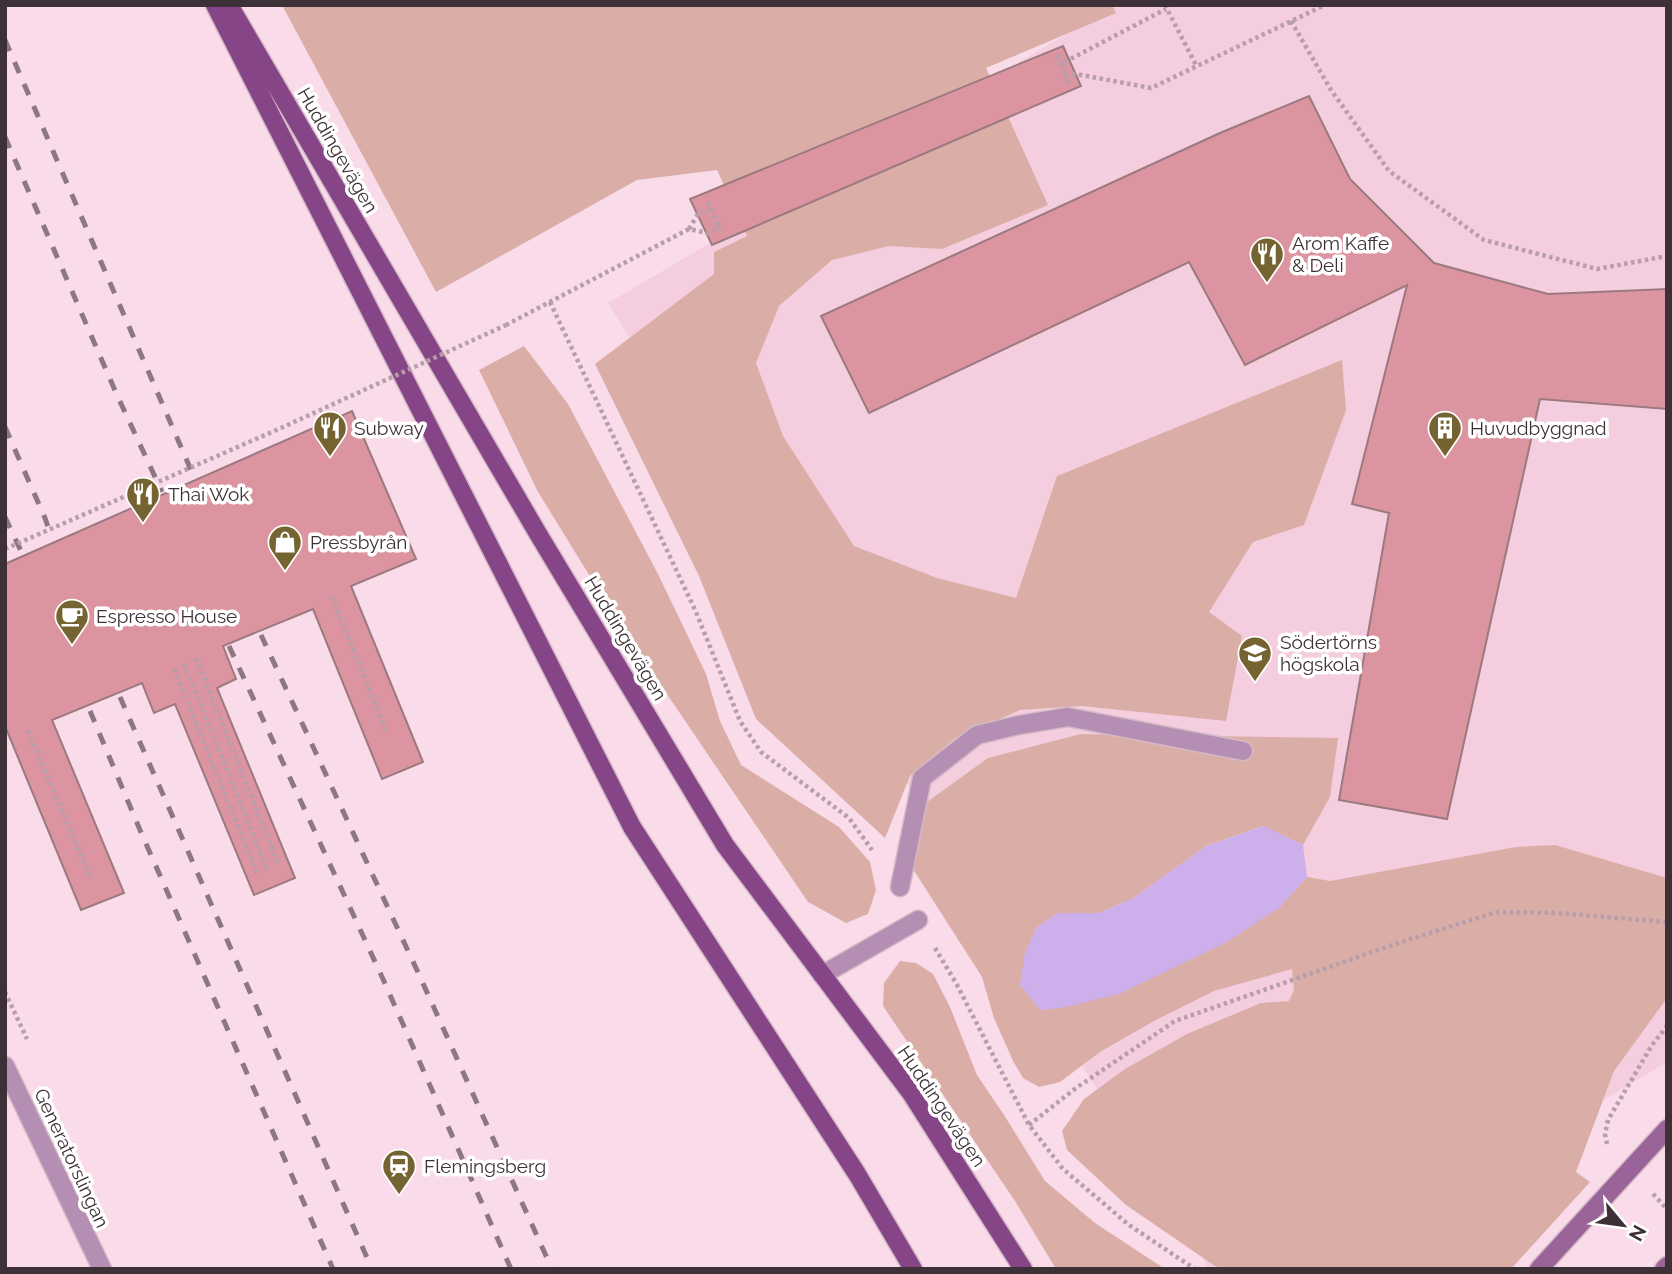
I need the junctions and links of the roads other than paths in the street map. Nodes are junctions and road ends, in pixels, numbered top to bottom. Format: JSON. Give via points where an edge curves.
{"nodes":[{"id":1,"x":215,"y":5,"type":"edge"},
{"id":2,"x":229,"y":5,"type":"edge"},
{"id":3,"x":1243,"y":751,"type":"dead end"},
{"id":4,"x":900,"y":887,"type":"road end"},
{"id":5,"x":918,"y":920,"type":"road end"},
{"id":6,"x":822,"y":975,"type":"junction"},
{"id":7,"x":5,"y":1066,"type":"edge"},
{"id":8,"x":1667,"y":1129,"type":"edge"},
{"id":9,"x":102,"y":1269,"type":"edge"},
{"id":10,"x":913,"y":1269,"type":"edge"},
{"id":11,"x":1023,"y":1269,"type":"edge"},
{"id":12,"x":1539,"y":1269,"type":"edge"}],
"edges":[{"from":1,"to":10,"type":"main road","name":"Huddingevägen","via":[[632,827],[857,1174]]},
{"from":2,"to":6,"type":"main road","name":"Huddingevägen","via":[[725,845]]},
{"from":3,"to":4,"type":"lane","via":[[1068,717],[977,735],[922,778]]},
{"from":5,"to":6,"type":"lane"},
{"from":6,"to":11,"type":"main road","name":"Huddingevägen","via":[[911,1093]]},
{"from":7,"to":9,"type":"lane","name":"Generatorslingan"},
{"from":8,"to":12,"type":"street"}]}
